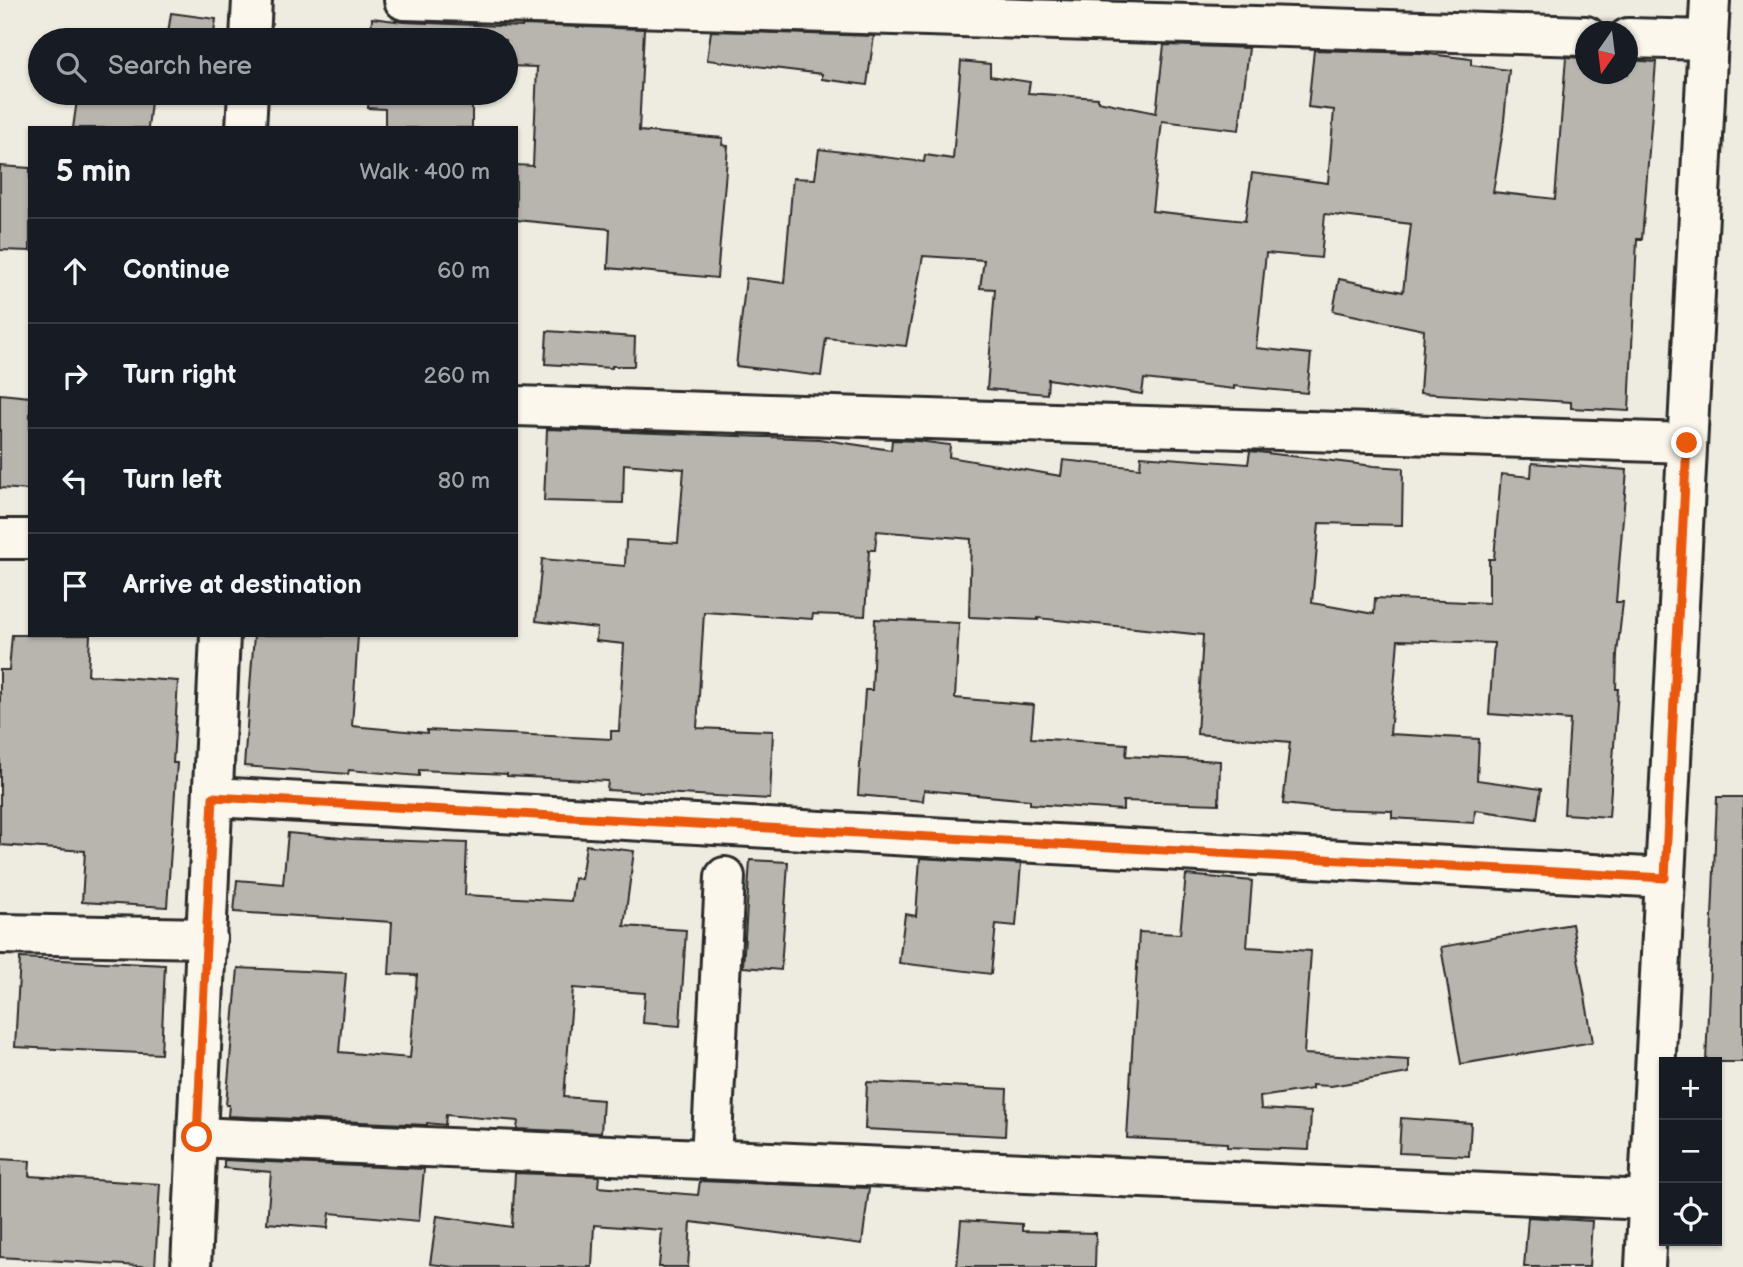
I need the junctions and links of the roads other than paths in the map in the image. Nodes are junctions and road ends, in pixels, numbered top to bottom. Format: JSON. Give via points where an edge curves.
{"nodes":[{"id":1,"x":252,"y":0,"type":"edge"},
{"id":2,"x":404,"y":0,"type":"edge"},
{"id":3,"x":1710,"y":0,"type":"edge"},
{"id":4,"x":251,"y":28,"type":"edge"},
{"id":5,"x":1575,"y":36,"type":"edge"},
{"id":6,"x":1638,"y":38,"type":"edge"},
{"id":7,"x":1708,"y":40,"type":"junction"},
{"id":8,"x":247,"y":105,"type":"edge"},
{"id":9,"x":246,"y":126,"type":"edge"},
{"id":10,"x":518,"y":406,"type":"edge"},
{"id":11,"x":1687,"y":443,"type":"junction"},
{"id":12,"x":0,"y":539,"type":"edge"},
{"id":13,"x":28,"y":539,"type":"edge"},
{"id":14,"x":220,"y":637,"type":"edge"},
{"id":15,"x":213,"y":797,"type":"junction"},
{"id":16,"x":725,"y":877,"type":"dead end"},
{"id":17,"x":1665,"y":878,"type":"junction"},
{"id":18,"x":0,"y":934,"type":"edge"},
{"id":19,"x":207,"y":938,"type":"junction"},
{"id":20,"x":197,"y":1137,"type":"junction"},
{"id":21,"x":711,"y":1159,"type":"junction"},
{"id":22,"x":1648,"y":1200,"type":"junction"},
{"id":23,"x":191,"y":1267,"type":"edge"},
{"id":24,"x":1645,"y":1267,"type":"edge"}],
"edges":[{"from":1,"to":4,"type":"street"},
{"from":2,"to":5,"type":"street"},
{"from":3,"to":7,"type":"street"},
{"from":6,"to":7,"type":"street"},
{"from":7,"to":11,"type":"street"},
{"from":8,"to":9,"type":"street"},
{"from":10,"to":11,"type":"street"},
{"from":11,"to":17,"type":"street"},
{"from":12,"to":13,"type":"street"},
{"from":14,"to":15,"type":"street"},
{"from":15,"to":17,"type":"street"},
{"from":15,"to":19,"type":"street"},
{"from":16,"to":21,"type":"street"},
{"from":17,"to":22,"type":"street"},
{"from":18,"to":19,"type":"street"},
{"from":19,"to":20,"type":"street"},
{"from":20,"to":21,"type":"street"},
{"from":20,"to":23,"type":"street"},
{"from":21,"to":22,"type":"street"},
{"from":22,"to":24,"type":"street"}]}
